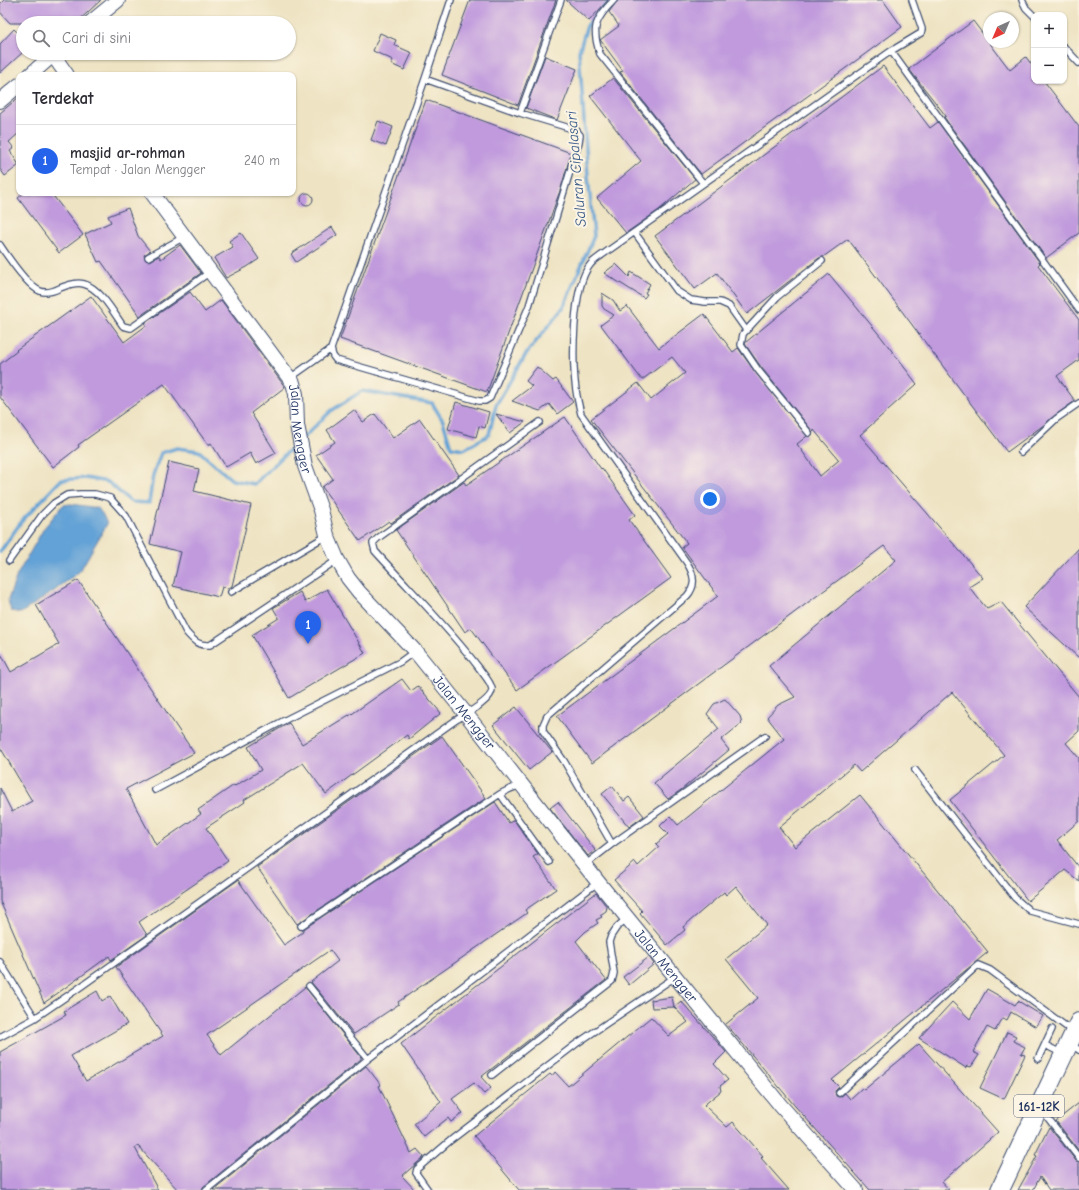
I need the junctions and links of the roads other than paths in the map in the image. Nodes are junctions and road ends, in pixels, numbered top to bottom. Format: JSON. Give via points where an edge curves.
{"nodes":[{"id":1,"x":118,"y":0,"type":"edge"},
{"id":2,"x":451,"y":0,"type":"edge"},
{"id":3,"x":561,"y":0,"type":"edge"},
{"id":4,"x":614,"y":0,"type":"edge"},
{"id":5,"x":912,"y":0,"type":"edge"},
{"id":6,"x":1022,"y":0,"type":"edge"},
{"id":7,"x":1031,"y":13,"type":"edge"},
{"id":8,"x":99,"y":16,"type":"edge"},
{"id":9,"x":1065,"y":48,"type":"edge"},
{"id":10,"x":891,"y":51,"type":"junction"},
{"id":11,"x":47,"y":60,"type":"edge"},
{"id":12,"x":58,"y":60,"type":"edge"},
{"id":13,"x":1079,"y":63,"type":"edge"},
{"id":14,"x":33,"y":72,"type":"edge"},
{"id":15,"x":65,"y":72,"type":"edge"},
{"id":16,"x":425,"y":79,"type":"junction"},
{"id":17,"x":16,"y":87,"type":"edge"},
{"id":18,"x":0,"y":101,"type":"edge"},
{"id":19,"x":520,"y":113,"type":"junction"},
{"id":20,"x":703,"y":184,"type":"junction"},
{"id":21,"x":154,"y":196,"type":"edge"},
{"id":22,"x":635,"y":233,"type":"junction"},
{"id":23,"x":184,"y":237,"type":"junction"},
{"id":24,"x":0,"y":245,"type":"edge"},
{"id":25,"x":148,"y":257,"type":"dead end"},
{"id":26,"x":822,"y":261,"type":"dead end"},
{"id":27,"x":211,"y":271,"type":"junction"},
{"id":28,"x":1079,"y":310,"type":"edge"},
{"id":29,"x":746,"y":330,"type":"junction"},
{"id":30,"x":331,"y":350,"type":"junction"},
{"id":31,"x":290,"y":378,"type":"junction"},
{"id":32,"x":1079,"y":403,"type":"edge"},
{"id":33,"x":540,"y":422,"type":"dead end"},
{"id":34,"x":808,"y":433,"type":"dead end"},
{"id":35,"x":1021,"y":452,"type":"dead end"},
{"id":36,"x":328,"y":535,"type":"junction"},
{"id":37,"x":337,"y":559,"type":"junction"},
{"id":38,"x":9,"y":561,"type":"dead end"},
{"id":39,"x":232,"y":592,"type":"dead end"},
{"id":40,"x":415,"y":651,"type":"junction"},
{"id":41,"x":466,"y":714,"type":"junction"},
{"id":42,"x":765,"y":736,"type":"dead end"},
{"id":43,"x":915,"y":770,"type":"dead end"},
{"id":44,"x":521,"y":785,"type":"junction"},
{"id":45,"x":155,"y":790,"type":"dead end"},
{"id":46,"x":500,"y":794,"type":"junction"},
{"id":47,"x":612,"y":844,"type":"junction"},
{"id":48,"x":549,"y":862,"type":"dead end"},
{"id":49,"x":585,"y":865,"type":"junction"},
{"id":50,"x":598,"y":882,"type":"junction"},
{"id":51,"x":628,"y":917,"type":"junction"},
{"id":52,"x":1079,"y":924,"type":"edge"},
{"id":53,"x":301,"y":926,"type":"dead end"},
{"id":54,"x":0,"y":962,"type":"edge"},
{"id":55,"x":676,"y":976,"type":"junction"},
{"id":56,"x":309,"y":986,"type":"dead end"},
{"id":57,"x":35,"y":1018,"type":"junction"},
{"id":58,"x":1052,"y":1029,"type":"dead end"},
{"id":59,"x":0,"y":1037,"type":"edge"},
{"id":60,"x":1073,"y":1040,"type":"edge"},
{"id":61,"x":1045,"y":1045,"type":"junction"},
{"id":62,"x":368,"y":1059,"type":"junction"},
{"id":63,"x":1038,"y":1059,"type":"dead end"},
{"id":64,"x":492,"y":1075,"type":"dead end"},
{"id":65,"x":839,"y":1093,"type":"dead end"},
{"id":66,"x":1039,"y":1106,"type":"junction"},
{"id":67,"x":1079,"y":1158,"type":"edge"},
{"id":68,"x":206,"y":1190,"type":"edge"},
{"id":69,"x":428,"y":1190,"type":"edge"},
{"id":70,"x":856,"y":1190,"type":"edge"},
{"id":71,"x":1000,"y":1190,"type":"edge"}],
"edges":[{"from":1,"to":8,"type":"street"},
{"from":2,"to":16,"type":"lane"},
{"from":3,"to":19,"type":"lane"},
{"from":4,"to":20,"type":"lane","via":[[601,13],[596,28],[595,40],[600,54]]},
{"from":5,"to":10,"type":"lane","via":[[922,31]]},
{"from":6,"to":7,"type":"lane"},
{"from":9,"to":13,"type":"lane"},
{"from":10,"to":20,"type":"lane"},
{"from":10,"to":28,"type":"lane"},
{"from":11,"to":14,"type":"street"},
{"from":12,"to":15,"type":"street"},
{"from":16,"to":19,"type":"lane"},
{"from":16,"to":30,"type":"lane"},
{"from":17,"to":18,"type":"street"},
{"from":19,"to":30,"type":"lane","via":[[576,130],[580,139],[529,306],[490,398],[485,402],[479,402],[336,360]]},
{"from":20,"to":22,"type":"lane"},
{"from":21,"to":23,"type":"street","name":"Jalan Mengger"},
{"from":22,"to":29,"type":"lane","via":[[677,291],[691,300],[720,302],[729,306]]},
{"from":22,"to":47,"type":"lane","via":[[590,265],[583,279],[578,299],[574,340],[576,390],[581,414],[687,562],[693,572],[693,586],[687,596],[547,716],[543,725],[543,731],[564,761]]},
{"from":23,"to":25,"type":"lane"},
{"from":23,"to":27,"type":"street","name":"Jalan Mengger"},
{"from":24,"to":27,"type":"lane","via":[[28,282],[40,291],[50,293],[74,283],[85,284],[103,298],[128,328]]},
{"from":26,"to":29,"type":"lane","via":[[777,297]]},
{"from":27,"to":31,"type":"street","name":"Jalan Mengger"},
{"from":29,"to":34,"type":"lane","via":[[741,345]]},
{"from":30,"to":31,"type":"lane"},
{"from":31,"to":36,"type":"street","name":"Jalan Mengger","via":[[296,394],[297,425],[305,466]]},
{"from":32,"to":35,"type":"lane","via":[[1056,419]]},
{"from":33,"to":41,"type":"lane","via":[[373,543],[375,551],[469,654],[487,678],[492,689],[491,695]]},
{"from":36,"to":37,"type":"street","name":"Jalan Mengger"},
{"from":36,"to":39,"type":"lane"},
{"from":37,"to":38,"type":"lane","via":[[210,645],[203,646],[186,632],[126,516],[110,498],[95,494],[67,495],[54,503],[42,515]]},
{"from":37,"to":40,"type":"street","name":"Jalan Mengger","via":[[359,592]]},
{"from":40,"to":41,"type":"street","name":"Jalan Mengger"},
{"from":40,"to":45,"type":"lane","via":[[400,662]]},
{"from":41,"to":44,"type":"street","name":"Jalan Mengger"},
{"from":41,"to":57,"type":"lane"},
{"from":42,"to":47,"type":"lane"},
{"from":43,"to":52,"type":"lane","via":[[1015,898],[1030,911]]},
{"from":44,"to":46,"type":"lane"},
{"from":44,"to":49,"type":"street","name":"Jalan Mengger"},
{"from":46,"to":48,"type":"lane"},
{"from":46,"to":53,"type":"lane"},
{"from":47,"to":49,"type":"lane"},
{"from":49,"to":50,"type":"street","name":"Jalan Mengger"},
{"from":50,"to":51,"type":"street","name":"Jalan Mengger"},
{"from":50,"to":62,"type":"lane"},
{"from":51,"to":55,"type":"street","name":"Jalan Mengger"},
{"from":51,"to":64,"type":"lane","via":[[610,936],[614,973],[612,981]]},
{"from":54,"to":57,"type":"lane"},
{"from":55,"to":69,"type":"lane","via":[[576,1044],[417,1169],[416,1173]]},
{"from":55,"to":70,"type":"street","name":"Jalan Mengger","via":[[781,1106]]},
{"from":56,"to":62,"type":"lane"},
{"from":57,"to":59,"type":"lane"},
{"from":58,"to":61,"type":"lane"},
{"from":60,"to":61,"type":"lane"},
{"from":60,"to":65,"type":"lane","via":[[990,970],[978,965]]},
{"from":60,"to":66,"type":"main road","number":"161-12K"},
{"from":61,"to":63,"type":"lane"},
{"from":62,"to":68,"type":"lane"},
{"from":66,"to":67,"type":"lane"},
{"from":66,"to":71,"type":"main road","number":"161-12K"}]}
